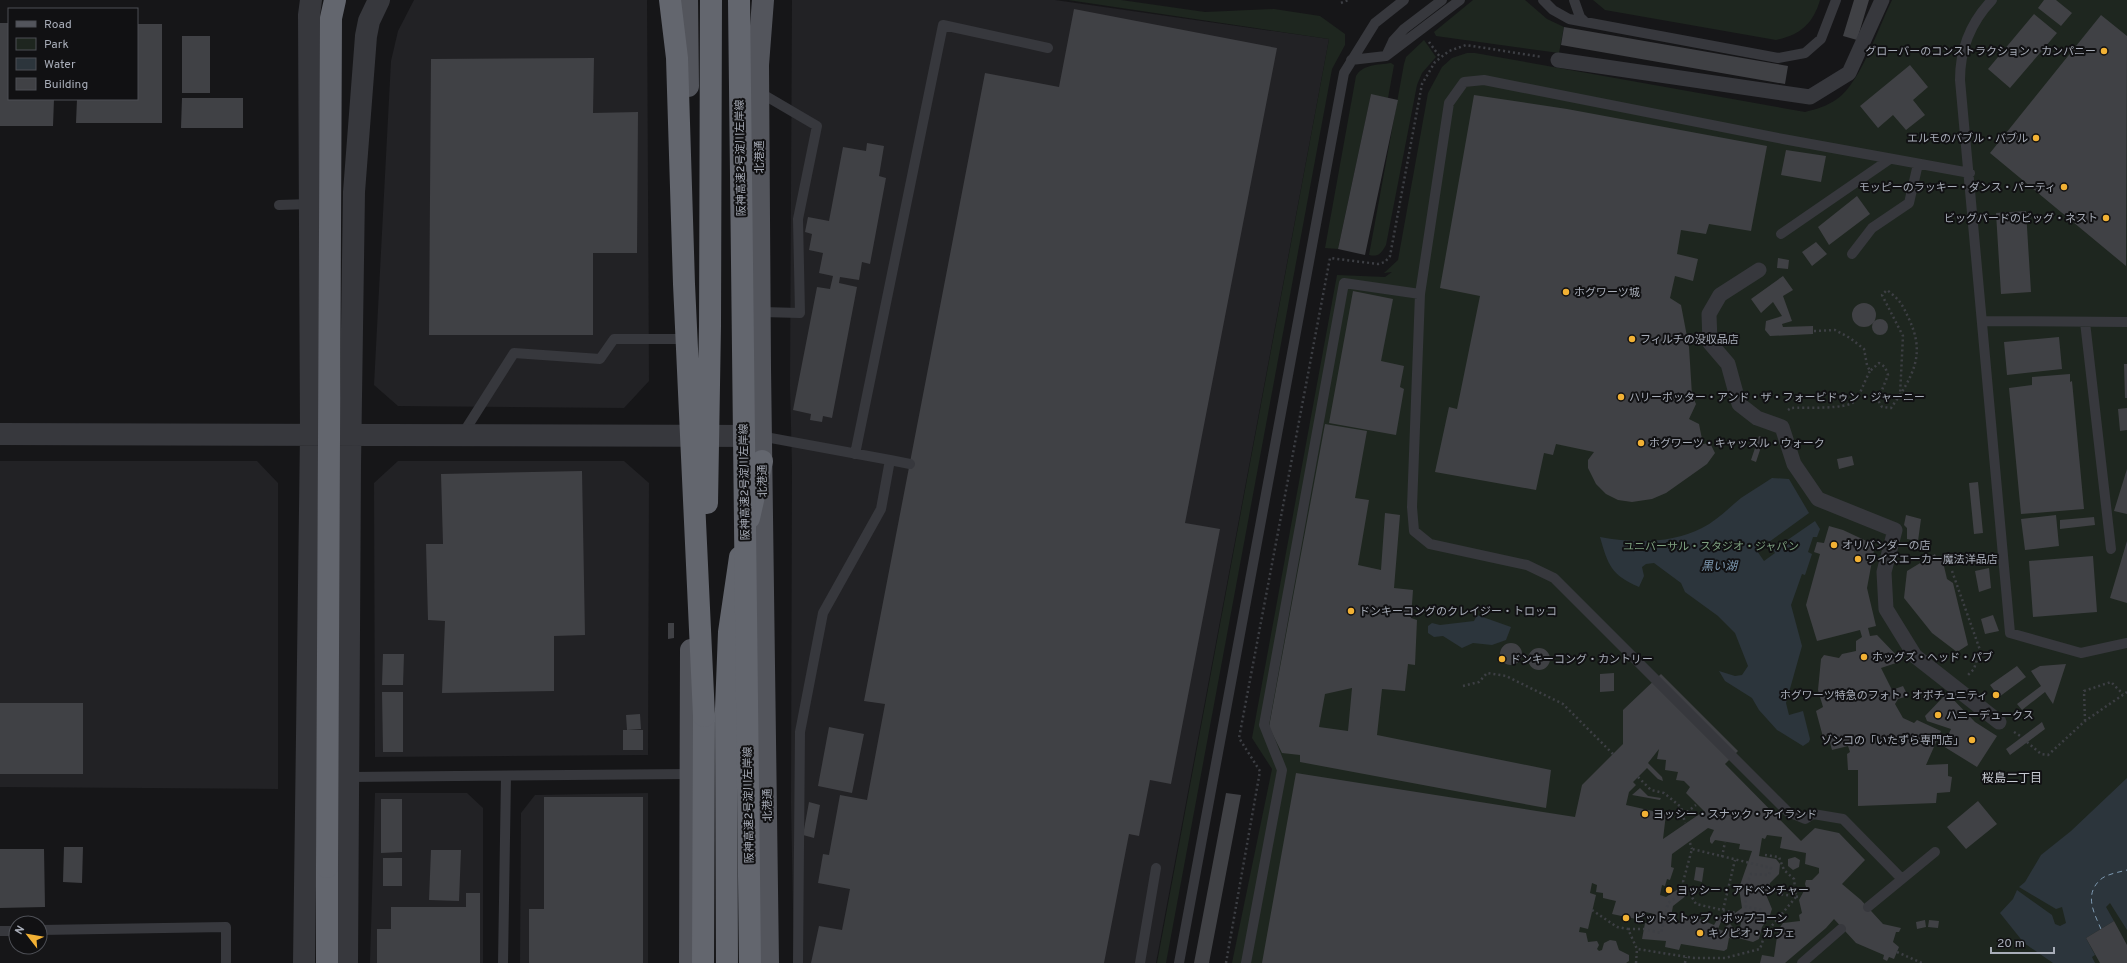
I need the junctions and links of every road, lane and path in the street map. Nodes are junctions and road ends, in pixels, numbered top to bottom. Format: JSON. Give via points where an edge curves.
{"nodes":[{"id":1,"x":311,"y":0,"type":"edge"},
{"id":2,"x":335,"y":0,"type":"edge"},
{"id":3,"x":379,"y":0,"type":"edge"},
{"id":4,"x":670,"y":0,"type":"edge"},
{"id":5,"x":687,"y":0,"type":"edge"},
{"id":6,"x":711,"y":0,"type":"edge"},
{"id":7,"x":739,"y":0,"type":"edge"},
{"id":8,"x":762,"y":0,"type":"edge"},
{"id":9,"x":1348,"y":0,"type":"edge"},
{"id":10,"x":1404,"y":0,"type":"edge"},
{"id":11,"x":1442,"y":0,"type":"edge"},
{"id":12,"x":1460,"y":0,"type":"edge"},
{"id":13,"x":1538,"y":0,"type":"edge"},
{"id":14,"x":1543,"y":0,"type":"edge"},
{"id":15,"x":1574,"y":0,"type":"edge"},
{"id":16,"x":1836,"y":0,"type":"edge"},
{"id":17,"x":1882,"y":0,"type":"edge"},
{"id":18,"x":1992,"y":0,"type":"edge"},
{"id":19,"x":1341,"y":3,"type":"dead end"},
{"id":20,"x":1553,"y":10,"type":"junction"},
{"id":21,"x":1585,"y":22,"type":"junction"},
{"id":22,"x":1048,"y":48,"type":"dead end"},
{"id":23,"x":1386,"y":56,"type":"junction"},
{"id":24,"x":1351,"y":60,"type":"junction"},
{"id":25,"x":1558,"y":60,"type":"dead end"},
{"id":26,"x":759,"y":92,"type":"junction"},
{"id":27,"x":1890,"y":158,"type":"junction"},
{"id":28,"x":1918,"y":164,"type":"junction"},
{"id":29,"x":1970,"y":173,"type":"junction"},
{"id":30,"x":280,"y":204,"type":"dead end"},
{"id":31,"x":310,"y":204,"type":"junction"},
{"id":32,"x":1781,"y":234,"type":"dead end"},
{"id":33,"x":1852,"y":254,"type":"dead end"},
{"id":34,"x":1759,"y":270,"type":"dead end"},
{"id":35,"x":1420,"y":294,"type":"junction"},
{"id":36,"x":760,"y":312,"type":"junction"},
{"id":37,"x":1983,"y":321,"type":"junction"},
{"id":38,"x":2085,"y":322,"type":"junction"},
{"id":39,"x":2127,"y":322,"type":"edge"},
{"id":40,"x":1814,"y":331,"type":"dead end"},
{"id":41,"x":690,"y":339,"type":"junction"},
{"id":42,"x":1870,"y":371,"type":"junction"},
{"id":43,"x":1900,"y":395,"type":"junction"},
{"id":44,"x":1782,"y":427,"type":"junction"},
{"id":45,"x":0,"y":434,"type":"edge"},
{"id":46,"x":311,"y":434,"type":"junction"},
{"id":47,"x":350,"y":434,"type":"junction"},
{"id":48,"x":462,"y":435,"type":"junction"},
{"id":49,"x":692,"y":436,"type":"junction"},
{"id":50,"x":760,"y":436,"type":"junction"},
{"id":51,"x":855,"y":454,"type":"junction"},
{"id":52,"x":890,"y":460,"type":"junction"},
{"id":53,"x":762,"y":461,"type":"junction"},
{"id":54,"x":910,"y":464,"type":"dead end"},
{"id":55,"x":2111,"y":549,"type":"dead end"},
{"id":56,"x":1952,"y":571,"type":"dead end"},
{"id":57,"x":2127,"y":643,"type":"edge"},
{"id":58,"x":1463,"y":686,"type":"dead end"},
{"id":59,"x":1954,"y":687,"type":"junction"},
{"id":60,"x":2127,"y":692,"type":"edge"},
{"id":61,"x":2123,"y":694,"type":"junction"},
{"id":62,"x":704,"y":716,"type":"junction"},
{"id":63,"x":1999,"y":722,"type":"dead end"},
{"id":64,"x":2085,"y":722,"type":"junction"},
{"id":65,"x":2027,"y":742,"type":"dead end"},
{"id":66,"x":1613,"y":754,"type":"dead end"},
{"id":67,"x":691,"y":774,"type":"junction"},
{"id":68,"x":506,"y":776,"type":"junction"},
{"id":69,"x":350,"y":777,"type":"junction"},
{"id":70,"x":1638,"y":777,"type":"dead end"},
{"id":71,"x":1696,"y":805,"type":"dead end"},
{"id":72,"x":1684,"y":815,"type":"junction"},
{"id":73,"x":1685,"y":823,"type":"dead end"},
{"id":74,"x":1725,"y":842,"type":"dead end"},
{"id":75,"x":1690,"y":843,"type":"dead end"},
{"id":76,"x":1692,"y":849,"type":"junction"},
{"id":77,"x":1935,"y":852,"type":"dead end"},
{"id":78,"x":1765,"y":855,"type":"dead end"},
{"id":79,"x":1722,"y":856,"type":"junction"},
{"id":80,"x":1736,"y":860,"type":"junction"},
{"id":81,"x":1156,"y":868,"type":"dead end"},
{"id":82,"x":1901,"y":878,"type":"junction"},
{"id":83,"x":1688,"y":889,"type":"junction"},
{"id":84,"x":1745,"y":889,"type":"junction"},
{"id":85,"x":1798,"y":897,"type":"junction"},
{"id":86,"x":1868,"y":907,"type":"dead end"},
{"id":87,"x":1592,"y":910,"type":"dead end"},
{"id":88,"x":1723,"y":910,"type":"junction"},
{"id":89,"x":1841,"y":929,"type":"dead end"},
{"id":90,"x":48,"y":930,"type":"edge"},
{"id":91,"x":1628,"y":930,"type":"junction"},
{"id":92,"x":1637,"y":949,"type":"junction"},
{"id":93,"x":1897,"y":952,"type":"dead end"},
{"id":94,"x":1686,"y":957,"type":"junction"},
{"id":95,"x":226,"y":963,"type":"edge"},
{"id":96,"x":304,"y":963,"type":"edge"},
{"id":97,"x":327,"y":963,"type":"edge"},
{"id":98,"x":347,"y":963,"type":"edge"},
{"id":99,"x":504,"y":963,"type":"edge"},
{"id":100,"x":690,"y":963,"type":"edge"},
{"id":101,"x":703,"y":963,"type":"edge"},
{"id":102,"x":727,"y":963,"type":"edge"},
{"id":103,"x":750,"y":963,"type":"edge"},
{"id":104,"x":768,"y":963,"type":"edge"},
{"id":105,"x":798,"y":963,"type":"edge"},
{"id":106,"x":1140,"y":963,"type":"edge"},
{"id":107,"x":1179,"y":963,"type":"edge"},
{"id":108,"x":1246,"y":963,"type":"edge"},
{"id":109,"x":1636,"y":963,"type":"edge"},
{"id":110,"x":1685,"y":963,"type":"edge"},
{"id":111,"x":1802,"y":963,"type":"edge"},
{"id":112,"x":1922,"y":963,"type":"edge"}],
"edges":[{"from":1,"to":31,"type":"street"},
{"from":2,"to":97,"type":"highway","bridge":true,"via":[[331,18]]},
{"from":3,"to":47,"type":"street","via":[[369,21],[366,36],[354,192]]},
{"from":4,"to":62,"type":"highway","bridge":true,"via":[[677,58],[684,292]]},
{"from":5,"to":41,"type":"main road"},
{"from":6,"to":62,"type":"highway","bridge":true,"via":[[710,326]]},
{"from":7,"to":103,"type":"highway","name":"阪神高速2号淀川左岸線","bridge":true},
{"from":8,"to":26,"type":"main road","name":"北港通"},
{"from":9,"to":19,"type":"path"},
{"from":10,"to":24,"type":"lane","via":[[1375,23]]},
{"from":11,"to":23,"type":"lane","via":[[1404,29],[1393,41]]},
{"from":12,"to":23,"type":"lane"},
{"from":13,"to":20,"type":"lane"},
{"from":14,"to":20,"type":"lane"},
{"from":15,"to":21,"type":"lane","via":[[1580,17]]},
{"from":16,"to":21,"type":"lane","via":[[1820,39],[1805,53],[1778,58]]},
{"from":17,"to":25,"type":"street","via":[[1849,73],[1810,97]]},
{"from":18,"to":29,"type":"lane","via":[[1974,22],[1966,37],[1960,65]]},
{"from":20,"to":21,"type":"lane","via":[[1569,19]]},
{"from":22,"to":51,"type":"lane","via":[[943,25]]},
{"from":23,"to":24,"type":"lane"},
{"from":24,"to":107,"type":"lane","via":[[1342,80]]},
{"from":26,"to":36,"type":"main road","name":"北港通"},
{"from":26,"to":36,"type":"lane","via":[[817,126],[798,219],[800,313]]},
{"from":27,"to":28,"type":"lane"},
{"from":27,"to":32,"type":"lane"},
{"from":27,"to":35,"type":"lane","via":[[1484,80],[1464,82],[1449,103]]},
{"from":28,"to":29,"type":"lane"},
{"from":28,"to":33,"type":"lane","via":[[1909,203],[1872,228]]},
{"from":29,"to":37,"type":"lane"},
{"from":30,"to":31,"type":"lane"},
{"from":31,"to":46,"type":"street"},
{"from":34,"to":44,"type":"street","via":[[1720,295],[1709,314],[1710,343],[1728,364],[1739,404],[1757,418]]},
{"from":35,"to":82,"type":"lane","via":[[1412,507],[1414,531],[1430,544],[1527,565],[1554,578],[1788,812],[1805,819],[1813,814],[1843,819]]},
{"from":35,"to":108,"type":"lane","via":[[1344,283],[1264,724],[1282,770]]},
{"from":36,"to":50,"type":"main road","name":"北港通"},
{"from":37,"to":38,"type":"lane"},
{"from":37,"to":57,"type":"lane","via":[[2010,633],[2081,653]]},
{"from":38,"to":39,"type":"lane"},
{"from":38,"to":55,"type":"lane"},
{"from":40,"to":42,"type":"path","via":[[1835,330],[1850,338],[1864,349],[1866,366]]},
{"from":41,"to":48,"type":"lane","via":[[614,339],[600,359],[514,353]]},
{"from":41,"to":49,"type":"main road"},
{"from":42,"to":43,"type":"path","via":[[1879,363],[1885,366],[1888,375],[1878,400],[1882,406],[1890,408]]},
{"from":42,"to":44,"type":"path","via":[[1854,402],[1844,407],[1791,408],[1786,412]]},
{"from":43,"to":43,"type":"path","via":[[1903,336],[1882,295],[1887,290],[1900,300],[1917,339],[1916,359],[1911,376]]},
{"from":44,"to":59,"type":"street","via":[[1794,464],[1818,499],[1895,530],[1884,572],[1886,608],[1914,656]]},
{"from":45,"to":46,"type":"street"},
{"from":46,"to":47,"type":"street"},
{"from":46,"to":96,"type":"street"},
{"from":47,"to":48,"type":"street"},
{"from":47,"to":69,"type":"street"},
{"from":48,"to":49,"type":"street"},
{"from":49,"to":50,"type":"street"},
{"from":49,"to":67,"type":"main road"},
{"from":50,"to":51,"type":"lane"},
{"from":50,"to":53,"type":"main road","name":"北港通"},
{"from":51,"to":52,"type":"lane"},
{"from":52,"to":54,"type":"lane"},
{"from":52,"to":105,"type":"lane","via":[[881,509],[823,613],[800,732]]},
{"from":53,"to":102,"type":"highway","via":[[738,567],[728,632]]},
{"from":53,"to":104,"type":"main road","name":"北港通"},
{"from":56,"to":59,"type":"path","via":[[1980,650],[1974,669]]},
{"from":58,"to":66,"type":"path","via":[[1479,682],[1487,673],[1506,676],[1563,704]]},
{"from":59,"to":63,"type":"street"},
{"from":60,"to":61,"type":"path"},
{"from":61,"to":64,"type":"path"},
{"from":61,"to":64,"type":"path","via":[[2111,682],[2084,691]]},
{"from":62,"to":101,"type":"highway"},
{"from":64,"to":65,"type":"path","via":[[2048,755],[2041,754]]},
{"from":67,"to":68,"type":"lane"},
{"from":67,"to":100,"type":"main road"},
{"from":68,"to":69,"type":"lane"},
{"from":68,"to":99,"type":"lane"},
{"from":69,"to":98,"type":"street"},
{"from":70,"to":72,"type":"path","via":[[1651,790],[1664,793],[1682,807]]},
{"from":71,"to":72,"type":"path"},
{"from":72,"to":73,"type":"path"},
{"from":74,"to":79,"type":"path"},
{"from":75,"to":76,"type":"path"},
{"from":76,"to":79,"type":"path"},
{"from":76,"to":83,"type":"path","via":[[1683,882]]},
{"from":77,"to":82,"type":"lane"},
{"from":78,"to":85,"type":"path","via":[[1779,857],[1784,870],[1794,879]]},
{"from":79,"to":80,"type":"path"},
{"from":80,"to":84,"type":"path","via":[[1771,868],[1769,875],[1751,874]]},
{"from":80,"to":88,"type":"path"},
{"from":81,"to":106,"type":"lane"},
{"from":82,"to":86,"type":"lane"},
{"from":83,"to":88,"type":"path","via":[[1696,904]]},
{"from":83,"to":91,"type":"path","via":[[1668,904],[1661,933],[1644,929]]},
{"from":84,"to":85,"type":"path"},
{"from":84,"to":88,"type":"path","via":[[1746,907],[1762,910],[1762,919]]},
{"from":85,"to":94,"type":"path","via":[[1765,934],[1760,949],[1725,958]]},
{"from":87,"to":91,"type":"path","via":[[1616,926]]},
{"from":89,"to":111,"type":"lane"},
{"from":90,"to":95,"type":"lane","via":[[226,927]]},
{"from":91,"to":92,"type":"path"},
{"from":92,"to":94,"type":"path"},
{"from":92,"to":109,"type":"path"},
{"from":93,"to":112,"type":"path"},
{"from":94,"to":110,"type":"path"}]}
